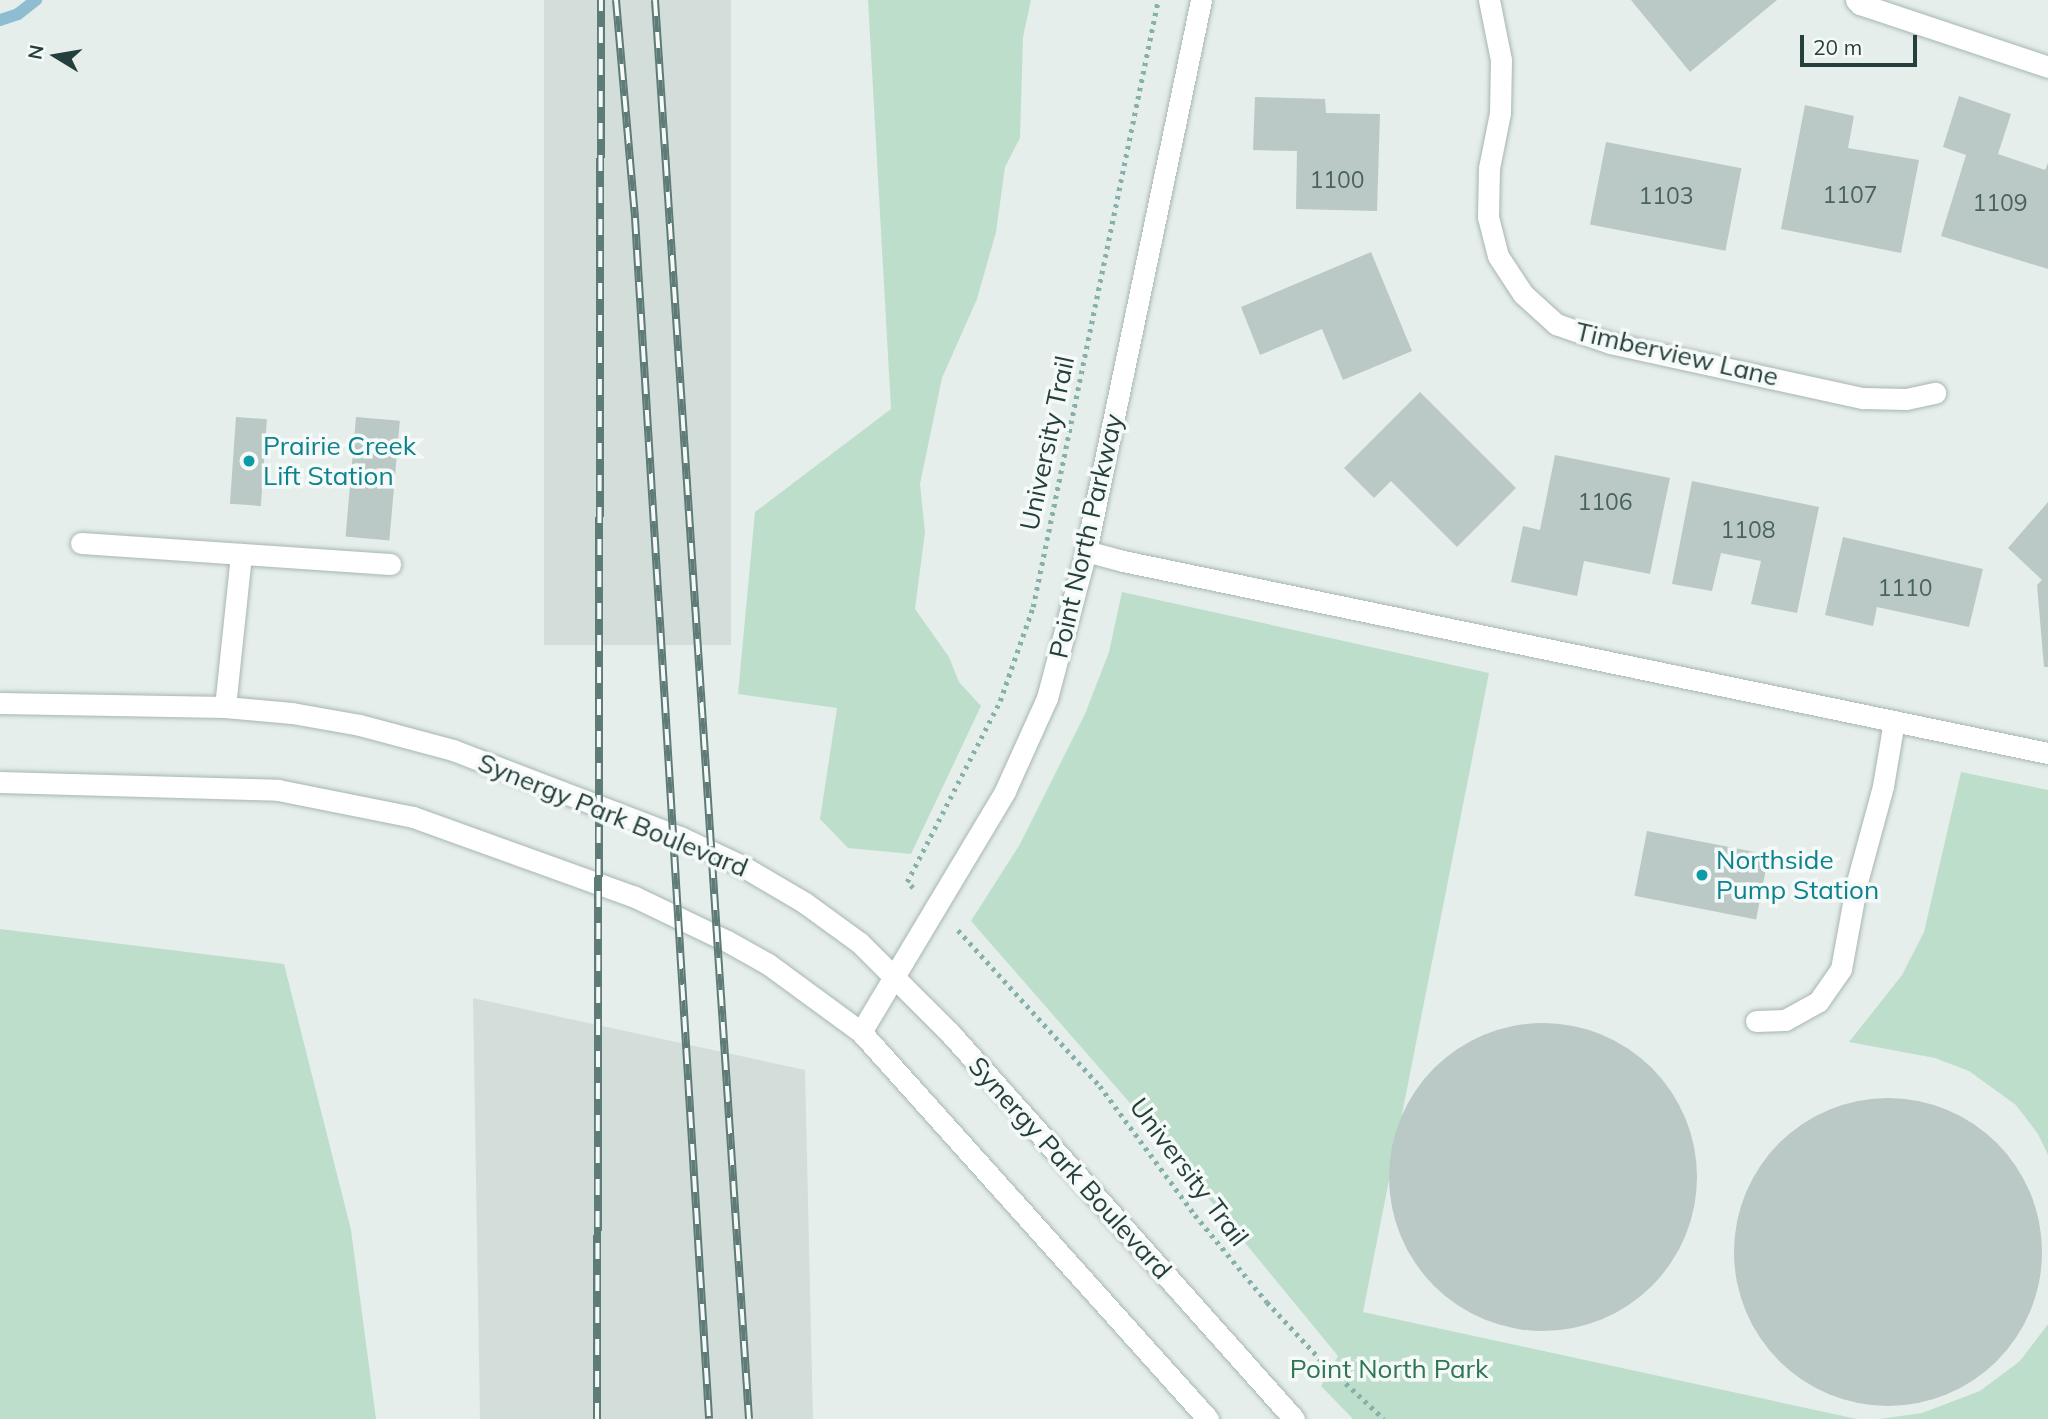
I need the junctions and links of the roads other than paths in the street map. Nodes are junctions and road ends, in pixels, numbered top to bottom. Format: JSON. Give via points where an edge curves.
{"nodes":[{"id":1,"x":1201,"y":0,"type":"edge"},
{"id":2,"x":1489,"y":0,"type":"edge"},
{"id":3,"x":1856,"y":0,"type":"edge"},
{"id":4,"x":2048,"y":67,"type":"edge"},
{"id":5,"x":1935,"y":393,"type":"dead end"},
{"id":6,"x":82,"y":543,"type":"dead end"},
{"id":7,"x":1086,"y":551,"type":"junction"},
{"id":8,"x":241,"y":554,"type":"junction"},
{"id":9,"x":390,"y":564,"type":"dead end"},
{"id":10,"x":0,"y":703,"type":"edge"},
{"id":11,"x":225,"y":708,"type":"junction"},
{"id":12,"x":1894,"y":721,"type":"junction"},
{"id":13,"x":2048,"y":753,"type":"edge"},
{"id":14,"x":0,"y":782,"type":"edge"},
{"id":15,"x":895,"y":978,"type":"junction"},
{"id":16,"x":1756,"y":1021,"type":"dead end"},
{"id":17,"x":861,"y":1032,"type":"junction"},
{"id":18,"x":1208,"y":1419,"type":"edge"},
{"id":19,"x":1294,"y":1419,"type":"edge"}],
"edges":[{"from":1,"to":7,"type":"street","name":"Point North Parkway"},
{"from":2,"to":5,"type":"street","name":"Timberview Lane","via":[[1502,60],[1488,217],[1498,256],[1523,294],[1556,324],[1610,343],[1863,398],[1906,399]]},
{"from":3,"to":4,"type":"street"},
{"from":6,"to":8,"type":"street"},
{"from":7,"to":12,"type":"street"},
{"from":7,"to":15,"type":"street","name":"Point North Parkway","via":[[1047,698],[1005,791]]},
{"from":8,"to":9,"type":"street"},
{"from":8,"to":11,"type":"street"},
{"from":10,"to":11,"type":"street","name":"Synergy Park Boulevard"},
{"from":11,"to":15,"type":"street","name":"Synergy Park Boulevard","via":[[360,725],[453,750],[680,837],[805,903],[860,943]]},
{"from":12,"to":13,"type":"street"},
{"from":12,"to":16,"type":"street","via":[[1841,969],[1818,1002],[1785,1020]]},
{"from":14,"to":17,"type":"street","via":[[278,790],[413,817],[633,896],[727,941],[768,964]]},
{"from":15,"to":17,"type":"street","name":"Point North Parkway"},
{"from":15,"to":19,"type":"street","name":"Synergy Park Boulevard","via":[[950,1033]]},
{"from":17,"to":18,"type":"street"}]}
